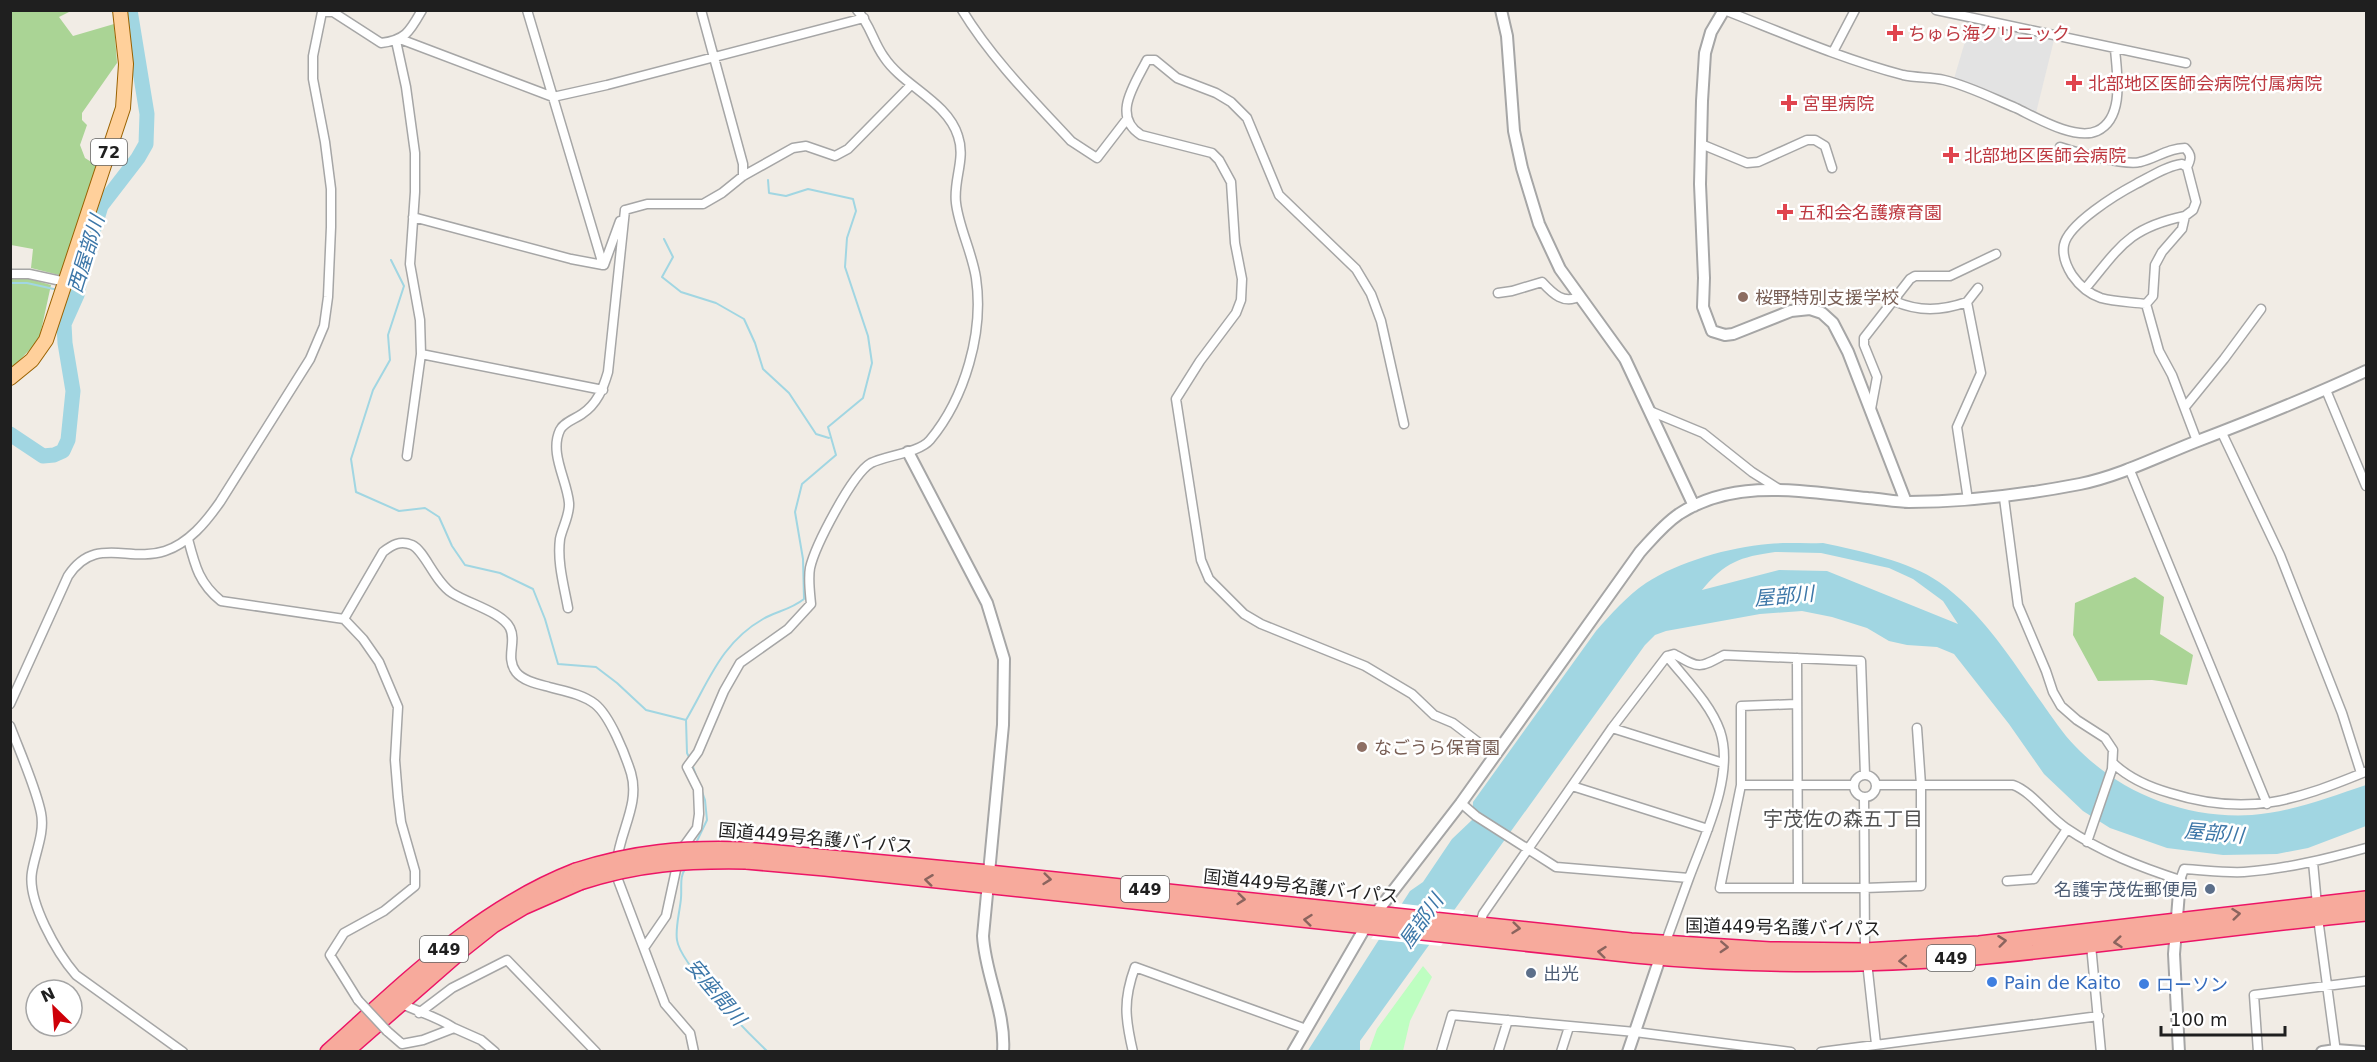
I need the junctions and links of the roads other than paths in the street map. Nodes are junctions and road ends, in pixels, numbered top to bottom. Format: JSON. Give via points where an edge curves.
{"nodes":[{"id":1,"x":120,"y":10,"type":"edge"},
{"id":2,"x":422,"y":10,"type":"edge"},
{"id":3,"x":527,"y":10,"type":"edge"},
{"id":4,"x":701,"y":10,"type":"edge"},
{"id":5,"x":857,"y":10,"type":"edge"},
{"id":6,"x":962,"y":10,"type":"edge"},
{"id":7,"x":1501,"y":10,"type":"edge"},
{"id":8,"x":1724,"y":10,"type":"edge"},
{"id":9,"x":1855,"y":10,"type":"edge"},
{"id":10,"x":1936,"y":10,"type":"edge"},
{"id":11,"x":864,"y":18,"type":"junction"},
{"id":12,"x":398,"y":40,"type":"junction"},
{"id":13,"x":2115,"y":48,"type":"junction"},
{"id":14,"x":1833,"y":52,"type":"junction"},
{"id":15,"x":714,"y":56,"type":"junction"},
{"id":16,"x":2186,"y":63,"type":"dead end"},
{"id":17,"x":911,"y":85,"type":"junction"},
{"id":18,"x":553,"y":97,"type":"junction"},
{"id":19,"x":1127,"y":119,"type":"junction"},
{"id":20,"x":1701,"y":144,"type":"junction"},
{"id":21,"x":2060,"y":147,"type":"dead end"},
{"id":22,"x":2187,"y":167,"type":"junction"},
{"id":23,"x":1832,"y":168,"type":"dead end"},
{"id":24,"x":743,"y":176,"type":"junction"},
{"id":25,"x":625,"y":210,"type":"junction"},
{"id":26,"x":2185,"y":216,"type":"junction"},
{"id":27,"x":413,"y":217,"type":"junction"},
{"id":28,"x":1996,"y":254,"type":"dead end"},
{"id":29,"x":603,"y":265,"type":"junction"},
{"id":30,"x":10,"y":274,"type":"edge"},
{"id":31,"x":1978,"y":288,"type":"dead end"},
{"id":32,"x":2085,"y":289,"type":"junction"},
{"id":33,"x":63,"y":290,"type":"junction"},
{"id":34,"x":1498,"y":293,"type":"dead end"},
{"id":35,"x":1580,"y":296,"type":"junction"},
{"id":36,"x":1894,"y":301,"type":"junction"},
{"id":37,"x":1967,"y":302,"type":"junction"},
{"id":38,"x":2146,"y":304,"type":"junction"},
{"id":39,"x":2260,"y":309,"type":"dead end"},
{"id":40,"x":421,"y":354,"type":"junction"},
{"id":41,"x":2367,"y":371,"type":"edge"},
{"id":42,"x":10,"y":378,"type":"edge"},
{"id":43,"x":603,"y":390,"type":"junction"},
{"id":44,"x":2326,"y":390,"type":"junction"},
{"id":45,"x":2185,"y":408,"type":"junction"},
{"id":46,"x":1870,"y":409,"type":"junction"},
{"id":47,"x":1650,"y":411,"type":"junction"},
{"id":48,"x":1404,"y":424,"type":"dead end"},
{"id":49,"x":2222,"y":433,"type":"junction"},
{"id":50,"x":2197,"y":441,"type":"junction"},
{"id":51,"x":908,"y":452,"type":"junction"},
{"id":52,"x":407,"y":456,"type":"dead end"},
{"id":53,"x":2129,"y":468,"type":"junction"},
{"id":54,"x":2367,"y":486,"type":"edge"},
{"id":55,"x":1779,"y":489,"type":"junction"},
{"id":56,"x":2004,"y":498,"type":"junction"},
{"id":57,"x":1968,"y":500,"type":"junction"},
{"id":58,"x":1906,"y":502,"type":"junction"},
{"id":59,"x":1694,"y":506,"type":"junction"},
{"id":60,"x":188,"y":538,"type":"junction"},
{"id":61,"x":568,"y":608,"type":"dead end"},
{"id":62,"x":344,"y":619,"type":"junction"},
{"id":63,"x":1667,"y":656,"type":"junction"},
{"id":64,"x":1797,"y":658,"type":"junction"},
{"id":65,"x":10,"y":704,"type":"edge"},
{"id":66,"x":1796,"y":704,"type":"junction"},
{"id":67,"x":10,"y":726,"type":"edge"},
{"id":68,"x":1612,"y":728,"type":"junction"},
{"id":69,"x":1917,"y":728,"type":"dead end"},
{"id":70,"x":1495,"y":755,"type":"junction"},
{"id":71,"x":1723,"y":763,"type":"junction"},
{"id":72,"x":2113,"y":767,"type":"junction"},
{"id":73,"x":2364,"y":772,"type":"edge"},
{"id":74,"x":1865,"y":775,"type":"junction"},
{"id":75,"x":1741,"y":785,"type":"junction"},
{"id":76,"x":1798,"y":785,"type":"junction"},
{"id":77,"x":1853,"y":785,"type":"junction"},
{"id":78,"x":1877,"y":785,"type":"junction"},
{"id":79,"x":1921,"y":785,"type":"junction"},
{"id":80,"x":1572,"y":786,"type":"junction"},
{"id":81,"x":1864,"y":797,"type":"junction"},
{"id":82,"x":1461,"y":803,"type":"junction"},
{"id":83,"x":2267,"y":804,"type":"junction"},
{"id":84,"x":1707,"y":829,"type":"junction"},
{"id":85,"x":2067,"y":829,"type":"junction"},
{"id":86,"x":2087,"y":842,"type":"junction"},
{"id":87,"x":2367,"y":848,"type":"edge"},
{"id":88,"x":1528,"y":851,"type":"junction"},
{"id":89,"x":2313,"y":862,"type":"junction"},
{"id":90,"x":578,"y":877,"type":"junction"},
{"id":91,"x":1689,"y":878,"type":"junction"},
{"id":92,"x":988,"y":880,"type":"junction"},
{"id":93,"x":2180,"y":880,"type":"junction"},
{"id":94,"x":2007,"y":881,"type":"dead end"},
{"id":95,"x":1798,"y":888,"type":"junction"},
{"id":96,"x":1864,"y":888,"type":"junction"},
{"id":97,"x":2367,"y":899,"type":"edge"},
{"id":98,"x":2317,"y":911,"type":"junction"},
{"id":99,"x":2367,"y":913,"type":"edge"},
{"id":100,"x":1383,"y":914,"type":"junction"},
{"id":101,"x":1480,"y":924,"type":"junction"},
{"id":102,"x":1373,"y":927,"type":"junction"},
{"id":103,"x":2177,"y":928,"type":"junction"},
{"id":104,"x":2091,"y":945,"type":"junction"},
{"id":105,"x":644,"y":948,"type":"junction"},
{"id":106,"x":1663,"y":950,"type":"junction"},
{"id":107,"x":1866,"y":956,"type":"junction"},
{"id":108,"x":2367,"y":981,"type":"edge"},
{"id":109,"x":2327,"y":986,"type":"junction"},
{"id":110,"x":399,"y":1003,"type":"junction"},
{"id":111,"x":419,"y":1012,"type":"junction"},
{"id":112,"x":2099,"y":1016,"type":"junction"},
{"id":113,"x":1508,"y":1020,"type":"junction"},
{"id":114,"x":1569,"y":1027,"type":"junction"},
{"id":115,"x":454,"y":1028,"type":"junction"},
{"id":116,"x":1306,"y":1029,"type":"junction"},
{"id":117,"x":1635,"y":1032,"type":"junction"},
{"id":118,"x":1876,"y":1044,"type":"junction"},
{"id":119,"x":1709,"y":1047,"type":"edge"},
{"id":120,"x":2336,"y":1051,"type":"edge"},
{"id":121,"x":183,"y":1052,"type":"edge"},
{"id":122,"x":328,"y":1052,"type":"edge"},
{"id":123,"x":345,"y":1052,"type":"edge"},
{"id":124,"x":495,"y":1052,"type":"edge"},
{"id":125,"x":596,"y":1052,"type":"edge"},
{"id":126,"x":694,"y":1052,"type":"edge"},
{"id":127,"x":1003,"y":1052,"type":"edge"},
{"id":128,"x":1133,"y":1052,"type":"edge"},
{"id":129,"x":1293,"y":1052,"type":"edge"},
{"id":130,"x":1441,"y":1052,"type":"edge"},
{"id":131,"x":1498,"y":1052,"type":"edge"},
{"id":132,"x":1561,"y":1052,"type":"edge"},
{"id":133,"x":1628,"y":1052,"type":"edge"},
{"id":134,"x":1791,"y":1052,"type":"edge"},
{"id":135,"x":1821,"y":1052,"type":"edge"},
{"id":136,"x":2101,"y":1052,"type":"edge"},
{"id":137,"x":2179,"y":1052,"type":"edge"},
{"id":138,"x":2258,"y":1052,"type":"edge"},
{"id":139,"x":2322,"y":1052,"type":"edge"},
{"id":140,"x":2363,"y":1052,"type":"edge"}],
"edges":[{"from":1,"to":33,"type":"main road","number":"72","via":[[126,64],[123,108]]},
{"from":2,"to":12,"type":"street","via":[[410,31]]},
{"from":3,"to":18,"type":"street"},
{"from":4,"to":15,"type":"street"},
{"from":5,"to":11,"type":"street"},
{"from":6,"to":19,"type":"street","via":[[1010,74],[1082,150],[1097,158]]},
{"from":7,"to":35,"type":"street","via":[[1507,36],[1514,131],[1531,201],[1550,251]]},
{"from":8,"to":14,"type":"street"},
{"from":8,"to":20,"type":"street","via":[[1705,52]]},
{"from":9,"to":14,"type":"street"},
{"from":10,"to":13,"type":"street"},
{"from":11,"to":15,"type":"street"},
{"from":11,"to":17,"type":"street","via":[[884,57]]},
{"from":12,"to":18,"type":"street"},
{"from":12,"to":27,"type":"street","via":[[415,153]]},
{"from":12,"to":60,"type":"street","via":[[381,43],[333,12],[322,12],[313,56],[313,79],[331,189],[324,326],[310,359],[220,502]]},
{"from":13,"to":14,"type":"street","via":[[2118,86],[2111,119],[2089,134],[2062,129],[1967,87],[1905,76]]},
{"from":13,"to":16,"type":"street"},
{"from":15,"to":18,"type":"street"},
{"from":15,"to":24,"type":"street"},
{"from":17,"to":24,"type":"street","via":[[848,149],[835,156],[806,146],[793,148]]},
{"from":17,"to":51,"type":"street","via":[[942,110],[958,134],[962,157],[956,204],[976,280],[977,314],[973,346],[950,410],[929,441]]},
{"from":18,"to":29,"type":"street"},
{"from":19,"to":48,"type":"street","via":[[1125,112],[1131,94],[1147,60],[1155,60],[1177,78],[1216,93],[1247,118],[1279,195],[1356,269],[1371,294]]},
{"from":19,"to":70,"type":"street","via":[[1141,135],[1212,153],[1232,182],[1241,300],[1176,399],[1200,560],[1209,579],[1244,614],[1365,666],[1412,694],[1434,715],[1453,723]]},
{"from":20,"to":23,"type":"street","via":[[1747,163],[1815,140],[1825,146]]},
{"from":20,"to":46,"type":"street","via":[[1703,307],[1712,331],[1733,334],[1791,311],[1810,309],[1822,313],[1833,323],[1848,352]]},
{"from":21,"to":22,"type":"street","via":[[2136,163],[2185,148],[2191,159]]},
{"from":22,"to":26,"type":"street","via":[[2196,202]]},
{"from":22,"to":32,"type":"street","via":[[2177,165],[2130,187],[2098,208],[2067,236],[2066,263]]},
{"from":24,"to":25,"type":"street","via":[[703,204],[647,204]]},
{"from":25,"to":29,"type":"street"},
{"from":25,"to":43,"type":"street"},
{"from":26,"to":32,"type":"street","via":[[2161,220],[2129,238]]},
{"from":26,"to":38,"type":"street","via":[[2182,229],[2156,265],[2153,296]]},
{"from":27,"to":29,"type":"street"},
{"from":27,"to":40,"type":"street","via":[[410,264],[420,320]]},
{"from":28,"to":36,"type":"street","via":[[1950,276],[1915,276]]},
{"from":30,"to":33,"type":"street","via":[[30,274]]},
{"from":31,"to":37,"type":"street"},
{"from":32,"to":38,"type":"street","via":[[2100,298]]},
{"from":33,"to":42,"type":"main road","number":"72","via":[[40,349]]},
{"from":34,"to":35,"type":"street","via":[[1542,282],[1562,299],[1572,301]]},
{"from":35,"to":47,"type":"street","via":[[1625,359]]},
{"from":36,"to":37,"type":"street","via":[[1935,311]]},
{"from":36,"to":46,"type":"street","via":[[1864,338],[1877,377]]},
{"from":37,"to":57,"type":"street","via":[[1981,373],[1957,427]]},
{"from":38,"to":45,"type":"street","via":[[2159,351]]},
{"from":39,"to":45,"type":"street"},
{"from":40,"to":43,"type":"street"},
{"from":40,"to":52,"type":"street"},
{"from":41,"to":44,"type":"street"},
{"from":43,"to":61,"type":"street","via":[[591,407],[563,425],[559,433],[557,450],[570,505],[560,539]]},
{"from":44,"to":49,"type":"street"},
{"from":44,"to":54,"type":"street"},
{"from":45,"to":50,"type":"street"},
{"from":46,"to":58,"type":"street"},
{"from":47,"to":55,"type":"street","via":[[1703,434]]},
{"from":47,"to":59,"type":"street"},
{"from":49,"to":50,"type":"street"},
{"from":49,"to":73,"type":"street","via":[[2280,555]]},
{"from":50,"to":53,"type":"street"},
{"from":51,"to":92,"type":"street","via":[[987,603],[1005,659],[1003,725]]},
{"from":51,"to":105,"type":"street","via":[[870,464],[861,471],[849,487],[809,570],[811,604],[788,629],[740,663],[724,692],[698,752],[687,766],[698,789],[697,828],[679,856],[666,916]]},
{"from":53,"to":56,"type":"street","via":[[2082,484]]},
{"from":53,"to":83,"type":"street"},
{"from":55,"to":58,"type":"street"},
{"from":55,"to":59,"type":"street","via":[[1728,493]]},
{"from":56,"to":57,"type":"street"},
{"from":56,"to":72,"type":"street","via":[[2018,605],[2053,692],[2061,706],[2105,738],[2113,750]]},
{"from":57,"to":58,"type":"street"},
{"from":59,"to":70,"type":"street","via":[[1659,530],[1640,552]]},
{"from":60,"to":62,"type":"street","via":[[207,589],[221,601]]},
{"from":60,"to":65,"type":"street","via":[[166,551],[109,551],[81,560],[68,576]]},
{"from":62,"to":105,"type":"street","via":[[383,552],[403,542],[414,546],[446,588],[509,626],[510,659],[516,672],[597,705],[631,773],[633,808],[617,861],[618,880]]},
{"from":62,"to":115,"type":"street","bridge":true,"via":[[379,662],[398,706],[398,797],[415,871],[409,893],[344,933],[330,955],[358,1000],[402,1044]]},
{"from":63,"to":64,"type":"street","via":[[1674,654],[1695,666],[1724,655]]},
{"from":63,"to":68,"type":"street"},
{"from":63,"to":71,"type":"street","via":[[1720,730]]},
{"from":64,"to":66,"type":"street"},
{"from":64,"to":74,"type":"street","via":[[1861,661]]},
{"from":66,"to":75,"type":"street","via":[[1741,705]]},
{"from":66,"to":76,"type":"street"},
{"from":67,"to":121,"type":"street","via":[[41,813],[41,834],[31,876],[46,929],[76,975]]},
{"from":68,"to":71,"type":"street"},
{"from":68,"to":80,"type":"street"},
{"from":69,"to":79,"type":"street"},
{"from":70,"to":82,"type":"street"},
{"from":71,"to":84,"type":"street","via":[[1722,782]]},
{"from":72,"to":83,"type":"street","via":[[2127,777],[2205,803]]},
{"from":72,"to":86,"type":"street"},
{"from":73,"to":83,"type":"street"},
{"from":74,"to":77,"type":"street"},
{"from":74,"to":78,"type":"street"},
{"from":75,"to":76,"type":"street"},
{"from":75,"to":95,"type":"street","via":[[1720,888]]},
{"from":76,"to":77,"type":"street"},
{"from":76,"to":95,"type":"street"},
{"from":77,"to":81,"type":"street"},
{"from":78,"to":79,"type":"street"},
{"from":78,"to":81,"type":"street","via":[[1874,793]]},
{"from":79,"to":85,"type":"street","via":[[2013,785]]},
{"from":79,"to":96,"type":"street","via":[[1921,886]]},
{"from":80,"to":84,"type":"street"},
{"from":80,"to":88,"type":"street"},
{"from":81,"to":96,"type":"street"},
{"from":82,"to":88,"type":"street"},
{"from":82,"to":100,"type":"street"},
{"from":84,"to":91,"type":"street"},
{"from":85,"to":86,"type":"street"},
{"from":85,"to":94,"type":"street","via":[[2034,879]]},
{"from":86,"to":93,"type":"street"},
{"from":87,"to":89,"type":"street"},
{"from":88,"to":91,"type":"street","via":[[1556,867]]},
{"from":88,"to":101,"type":"street"},
{"from":89,"to":93,"type":"street","via":[[2242,872],[2184,869]]},
{"from":89,"to":98,"type":"street"},
{"from":90,"to":92,"type":"highway","name":"国道449号名護バイパス","number":"449","bridge":true,"via":[[659,863],[746,855],[825,867]]},
{"from":90,"to":110,"type":"highway","name":"国道449号名護バイパス","number":"449","via":[[493,925]]},
{"from":90,"to":122,"type":"highway","name":"国道449号名護バイパス","number":"449","via":[[531,890],[473,926]]},
{"from":91,"to":106,"type":"street"},
{"from":92,"to":100,"type":"highway","name":"国道449号名護バイパス","number":"449","one_way":true},
{"from":102,"to":92,"type":"highway","name":"国道449号名護バイパス","number":"449","one_way":true},
{"from":92,"to":127,"type":"street","via":[[984,945],[1001,1019]]},
{"from":93,"to":103,"type":"street"},
{"from":95,"to":96,"type":"street"},
{"from":96,"to":107,"type":"street"},
{"from":97,"to":98,"type":"highway","name":"国道449号名護バイパス","number":"449"},
{"from":98,"to":99,"type":"highway","name":"国道449号名護バイパス","number":"449"},
{"from":98,"to":103,"type":"highway","name":"国道449号名護バイパス","number":"449"},
{"from":98,"to":109,"type":"street"},
{"from":100,"to":101,"type":"highway","name":"国道449号名護バイパス","number":"449"},
{"from":100,"to":102,"type":"street"},
{"from":101,"to":106,"type":"highway","name":"国道449号名護バイパス","number":"449","one_way":true},
{"from":106,"to":102,"type":"highway","name":"国道449号名護バイパス","number":"449","one_way":true},
{"from":102,"to":116,"type":"street"},
{"from":103,"to":104,"type":"highway","name":"国道449号名護バイパス","number":"449","one_way":true},
{"from":107,"to":103,"type":"highway","name":"国道449号名護バイパス","number":"449","one_way":true},
{"from":103,"to":137,"type":"street","via":[[2174,954]]},
{"from":104,"to":107,"type":"highway","name":"国道449号名護バイパス","number":"449","one_way":true,"via":[[1974,957]]},
{"from":104,"to":112,"type":"street"},
{"from":105,"to":126,"type":"street","via":[[665,1004],[690,1033]]},
{"from":106,"to":107,"type":"highway","name":"国道449号名護バイパス","number":"449","via":[[1762,963]]},
{"from":106,"to":117,"type":"street"},
{"from":107,"to":118,"type":"street"},
{"from":108,"to":109,"type":"street"},
{"from":109,"to":120,"type":"street"},
{"from":109,"to":138,"type":"street","via":[[2254,995]]},
{"from":110,"to":111,"type":"street"},
{"from":110,"to":123,"type":"highway","name":"国道449号名護バイパス","number":"449"},
{"from":111,"to":115,"type":"street","via":[[436,1016]]},
{"from":111,"to":125,"type":"street","via":[[453,988],[507,960]]},
{"from":112,"to":118,"type":"street"},
{"from":112,"to":136,"type":"street"},
{"from":113,"to":114,"type":"street"},
{"from":113,"to":130,"type":"street","via":[[1452,1015]]},
{"from":113,"to":131,"type":"street"},
{"from":114,"to":117,"type":"street"},
{"from":114,"to":132,"type":"street"},
{"from":115,"to":124,"type":"street","via":[[481,1040]]},
{"from":116,"to":128,"type":"street","via":[[1135,967],[1127,990],[1126,1013]]},
{"from":116,"to":129,"type":"street"},
{"from":117,"to":119,"type":"street"},
{"from":117,"to":133,"type":"street"},
{"from":118,"to":135,"type":"street"},
{"from":119,"to":134,"type":"street"},
{"from":120,"to":139,"type":"street"},
{"from":120,"to":140,"type":"street"}]}
